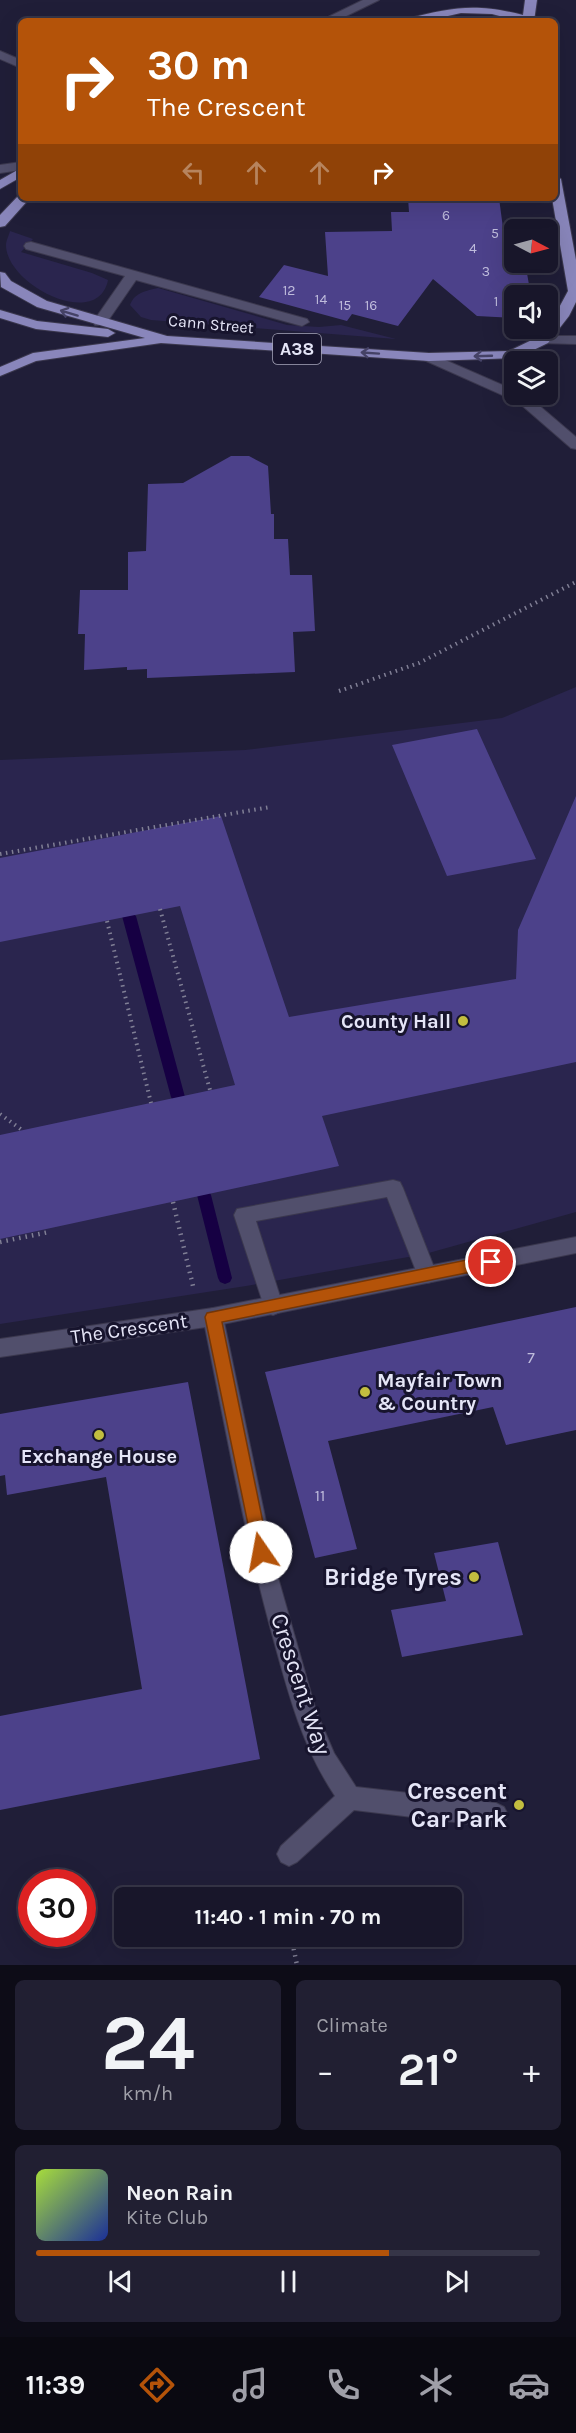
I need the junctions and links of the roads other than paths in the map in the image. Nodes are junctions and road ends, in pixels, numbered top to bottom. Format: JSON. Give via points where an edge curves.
{"nodes":[{"id":1,"x":340,"y":0,"type":"edge"},
{"id":2,"x":373,"y":0,"type":"edge"},
{"id":3,"x":447,"y":0,"type":"edge"},
{"id":4,"x":531,"y":0,"type":"edge"},
{"id":5,"x":355,"y":8,"type":"junction"},
{"id":6,"x":333,"y":18,"type":"edge"},
{"id":7,"x":411,"y":18,"type":"edge"},
{"id":8,"x":424,"y":18,"type":"edge"},
{"id":9,"x":517,"y":18,"type":"edge"},
{"id":10,"x":528,"y":18,"type":"edge"},
{"id":11,"x":0,"y":55,"type":"edge"},
{"id":12,"x":18,"y":63,"type":"edge"},
{"id":13,"x":18,"y":166,"type":"edge"},
{"id":14,"x":0,"y":169,"type":"edge"},
{"id":15,"x":18,"y":174,"type":"edge"},
{"id":16,"x":0,"y":185,"type":"edge"},
{"id":17,"x":558,"y":195,"type":"edge"},
{"id":18,"x":21,"y":201,"type":"edge"},
{"id":19,"x":0,"y":223,"type":"edge"},
{"id":20,"x":31,"y":246,"type":"dead end"},
{"id":21,"x":0,"y":276,"type":"edge"},
{"id":22,"x":132,"y":276,"type":"junction"},
{"id":23,"x":575,"y":294,"type":"edge"},
{"id":24,"x":0,"y":314,"type":"edge"},
{"id":25,"x":100,"y":322,"type":"junction"},
{"id":26,"x":302,"y":322,"type":"dead end"},
{"id":27,"x":166,"y":340,"type":"junction"},
{"id":28,"x":543,"y":340,"type":"junction"},
{"id":29,"x":576,"y":340,"type":"edge"},
{"id":30,"x":429,"y":357,"type":"junction"},
{"id":31,"x":0,"y":372,"type":"edge"},
{"id":32,"x":576,"y":445,"type":"edge"},
{"id":33,"x":576,"y":1245,"type":"edge"},
{"id":34,"x":427,"y":1275,"type":"junction"},
{"id":35,"x":273,"y":1306,"type":"junction"},
{"id":36,"x":207,"y":1318,"type":"junction"},
{"id":37,"x":0,"y":1348,"type":"edge"},
{"id":38,"x":350,"y":1798,"type":"junction"},
{"id":39,"x":496,"y":1815,"type":"dead end"},
{"id":40,"x":288,"y":1854,"type":"dead end"}],
"edges":[{"from":1,"to":5,"type":"street"},
{"from":2,"to":5,"type":"street"},
{"from":3,"to":7,"type":"main road"},
{"from":4,"to":10,"type":"main road"},
{"from":5,"to":6,"type":"street"},
{"from":8,"to":9,"type":"main road","via":[[461,10],[492,11]]},
{"from":11,"to":12,"type":"street"},
{"from":13,"to":14,"type":"street"},
{"from":15,"to":16,"type":"main road"},
{"from":17,"to":23,"type":"main road","number":"A38"},
{"from":18,"to":19,"type":"main road"},
{"from":20,"to":22,"type":"street","name":"Cann Street"},
{"from":25,"to":21,"type":"main road","name":"Cann Street","number":"A38","one_way":true,"via":[[42,304],[6,284]]},
{"from":22,"to":25,"type":"street"},
{"from":22,"to":26,"type":"street","name":"Cann Street"},
{"from":23,"to":28,"type":"main road","number":"A38"},
{"from":24,"to":27,"type":"main road","number":"A38","via":[[36,325]]},
{"from":25,"to":27,"type":"main road","name":"Cann Street","number":"A38"},
{"from":30,"to":27,"type":"main road","name":"Cann Street","number":"A38","one_way":true},
{"from":27,"to":31,"type":"main road","number":"A38","via":[[33,357]]},
{"from":28,"to":29,"type":"street"},
{"from":28,"to":30,"type":"main road","number":"A38","one_way":true,"via":[[512,355]]},
{"from":30,"to":32,"type":"street","via":[[523,399]]},
{"from":33,"to":34,"type":"street","name":"The Crescent"},
{"from":34,"to":35,"type":"street","name":"The Crescent"},
{"from":34,"to":35,"type":"street","via":[[393,1188],[244,1215]]},
{"from":35,"to":36,"type":"street","name":"The Crescent"},
{"from":36,"to":37,"type":"street","name":"The Crescent"},
{"from":36,"to":38,"type":"street","name":"Crescent Way","via":[[266,1574],[309,1721],[325,1761]]},
{"from":38,"to":39,"type":"street"},
{"from":38,"to":40,"type":"street"}]}
